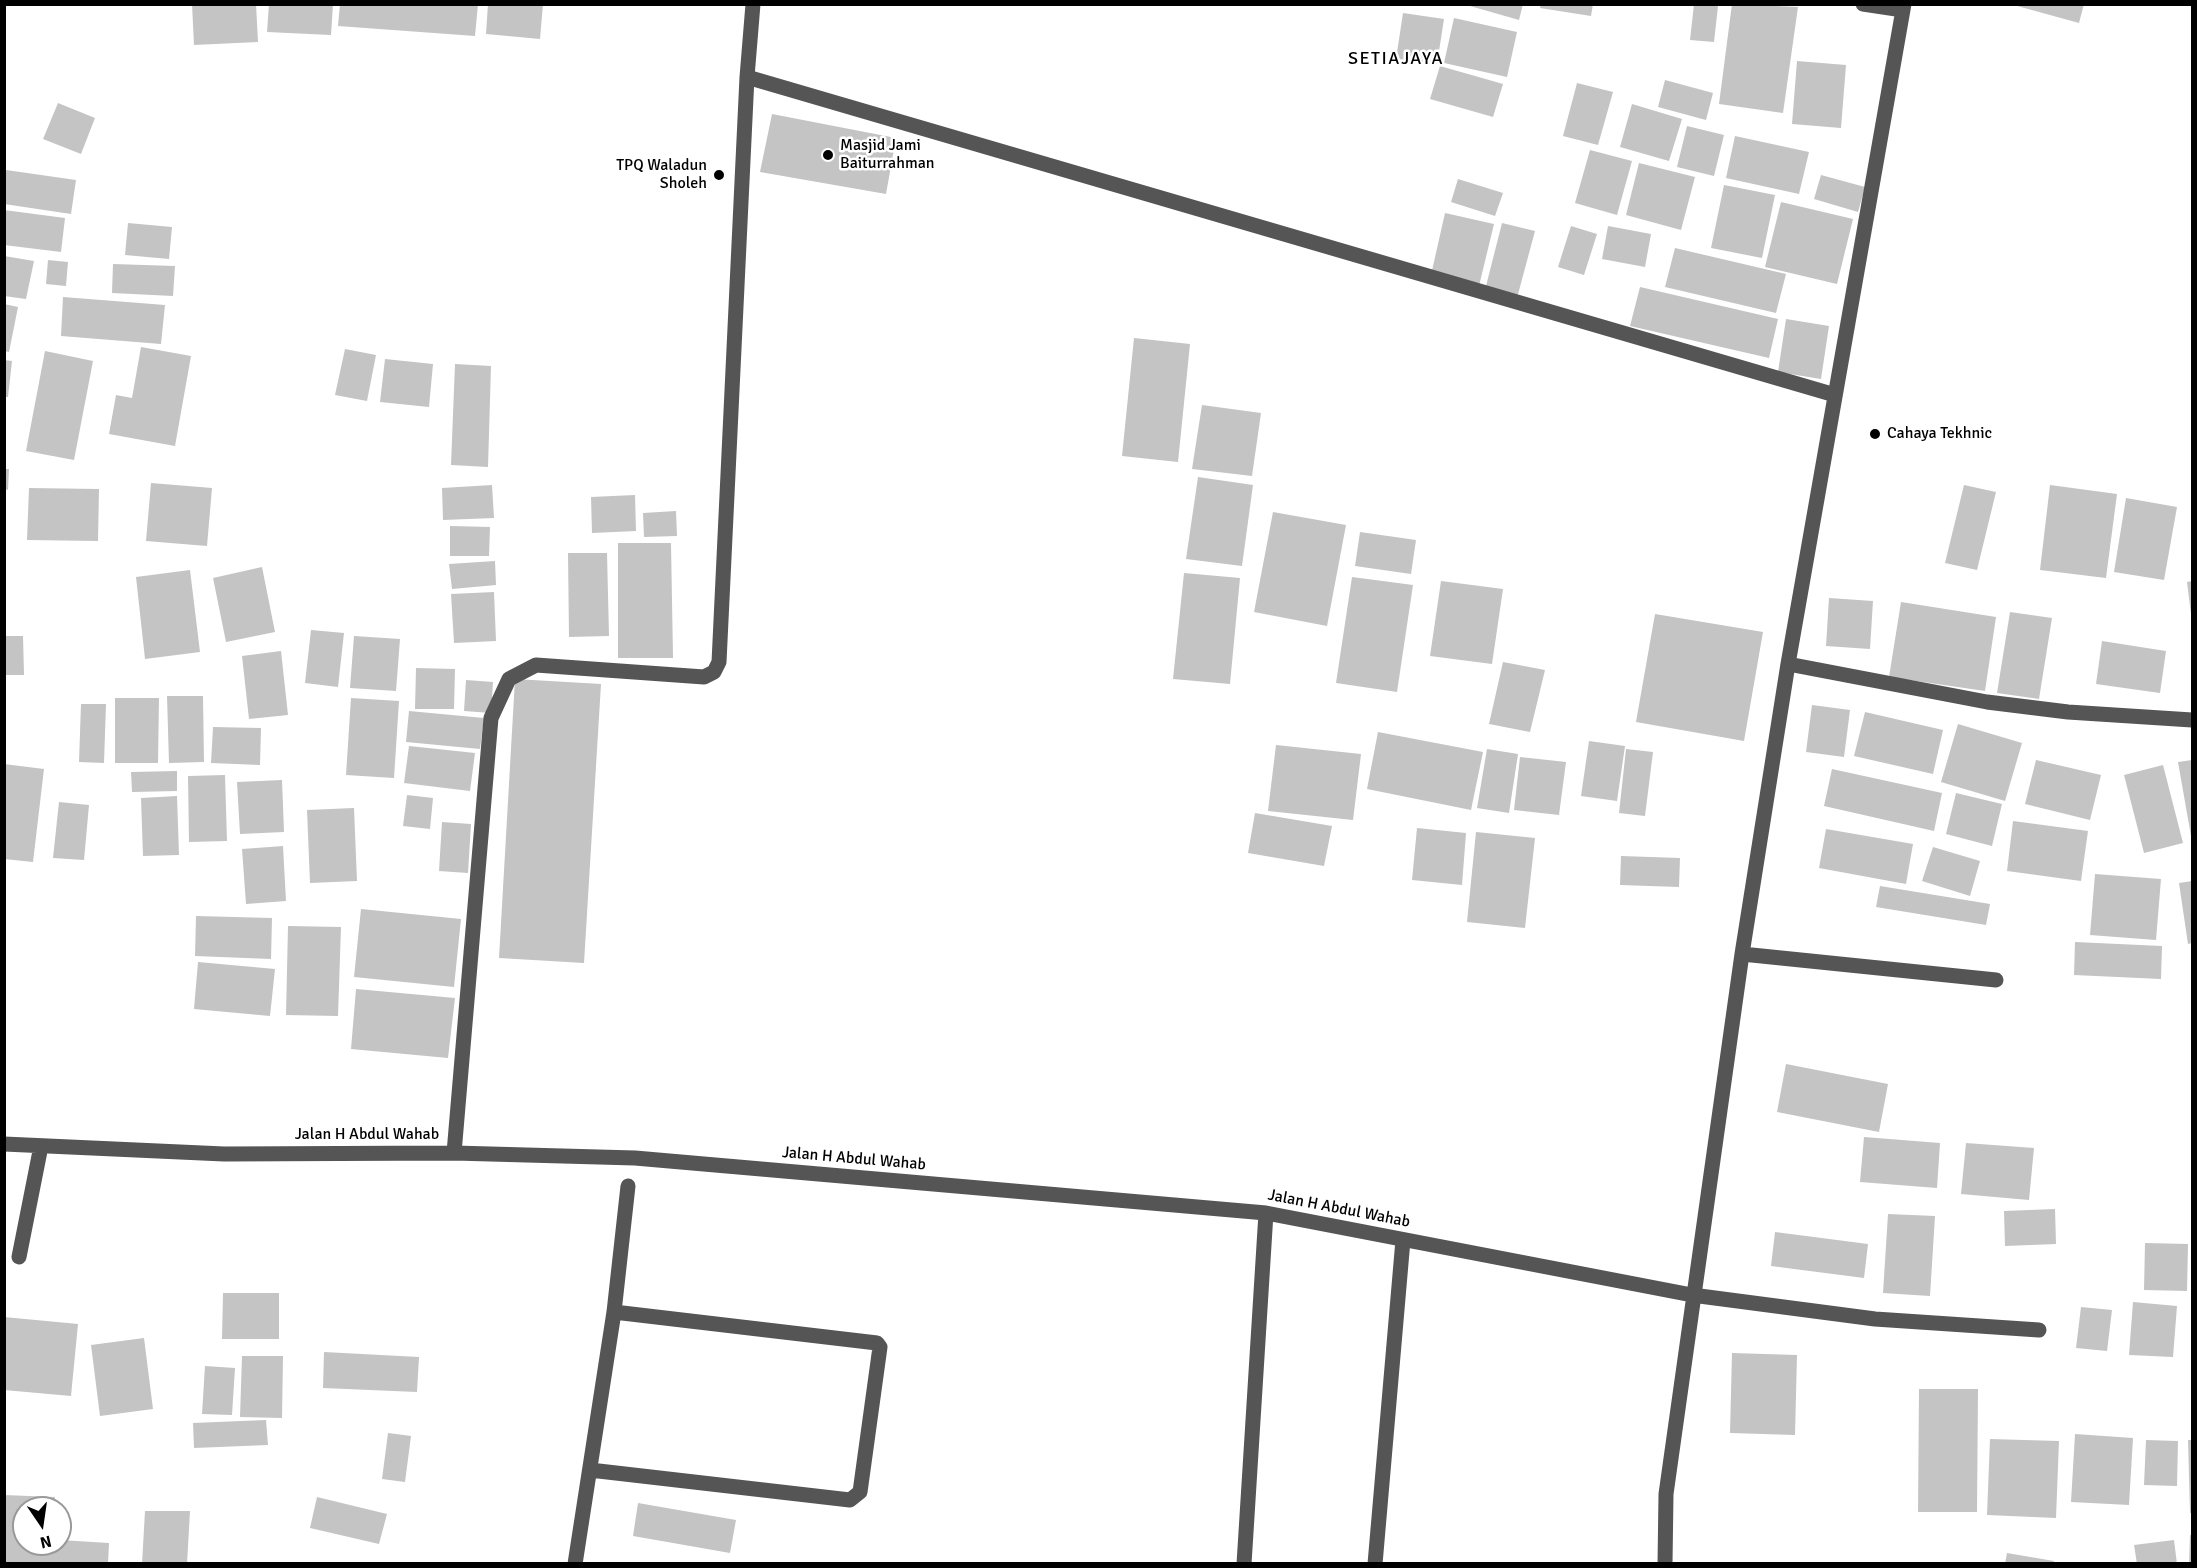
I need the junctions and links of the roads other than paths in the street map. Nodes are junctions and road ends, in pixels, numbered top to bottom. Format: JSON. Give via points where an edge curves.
{"nodes":[{"id":1,"x":753,"y":4,"type":"edge"},
{"id":2,"x":1863,"y":4,"type":"edge"},
{"id":3,"x":1904,"y":7,"type":"edge"},
{"id":4,"x":747,"y":77,"type":"junction"},
{"id":5,"x":1835,"y":395,"type":"junction"},
{"id":6,"x":1788,"y":664,"type":"junction"},
{"id":7,"x":2193,"y":720,"type":"edge"},
{"id":8,"x":1742,"y":954,"type":"junction"},
{"id":9,"x":1996,"y":980,"type":"dead end"},
{"id":10,"x":4,"y":1144,"type":"edge"},
{"id":11,"x":41,"y":1146,"type":"junction"},
{"id":12,"x":454,"y":1153,"type":"junction"},
{"id":13,"x":628,"y":1186,"type":"dead end"},
{"id":14,"x":1266,"y":1213,"type":"junction"},
{"id":15,"x":1403,"y":1240,"type":"junction"},
{"id":16,"x":19,"y":1257,"type":"dead end"},
{"id":17,"x":1692,"y":1295,"type":"junction"},
{"id":18,"x":614,"y":1312,"type":"junction"},
{"id":19,"x":2039,"y":1330,"type":"dead end"},
{"id":20,"x":590,"y":1470,"type":"junction"},
{"id":21,"x":575,"y":1563,"type":"edge"},
{"id":22,"x":1244,"y":1563,"type":"edge"},
{"id":23,"x":1375,"y":1563,"type":"edge"},
{"id":24,"x":1665,"y":1563,"type":"edge"}],
"edges":[{"from":1,"to":4,"type":"street"},
{"from":2,"to":3,"type":"street"},
{"from":3,"to":5,"type":"street"},
{"from":4,"to":5,"type":"street"},
{"from":4,"to":12,"type":"street","via":[[719,662],[714,672],[704,677],[536,665],[509,679],[491,718]]},
{"from":5,"to":6,"type":"street"},
{"from":6,"to":7,"type":"street","via":[[1987,702]]},
{"from":6,"to":8,"type":"street"},
{"from":8,"to":9,"type":"street"},
{"from":8,"to":17,"type":"street"},
{"from":10,"to":11,"type":"street","name":"Jalan H Abdul Wahab"},
{"from":11,"to":12,"type":"street","name":"Jalan H Abdul Wahab","via":[[224,1154]]},
{"from":11,"to":16,"type":"street"},
{"from":12,"to":14,"type":"street","name":"Jalan H Abdul Wahab","via":[[634,1158]]},
{"from":13,"to":18,"type":"street"},
{"from":14,"to":15,"type":"street","name":"Jalan H Abdul Wahab"},
{"from":14,"to":22,"type":"street"},
{"from":15,"to":17,"type":"street","name":"Jalan H Abdul Wahab"},
{"from":15,"to":23,"type":"street"},
{"from":17,"to":19,"type":"street","name":"Jalan H Abdul Wahab","via":[[1875,1319]]},
{"from":17,"to":24,"type":"street","via":[[1666,1494]]},
{"from":18,"to":20,"type":"street"},
{"from":18,"to":20,"type":"street","via":[[878,1343],[860,1492],[850,1500]]},
{"from":20,"to":21,"type":"street"}]}
